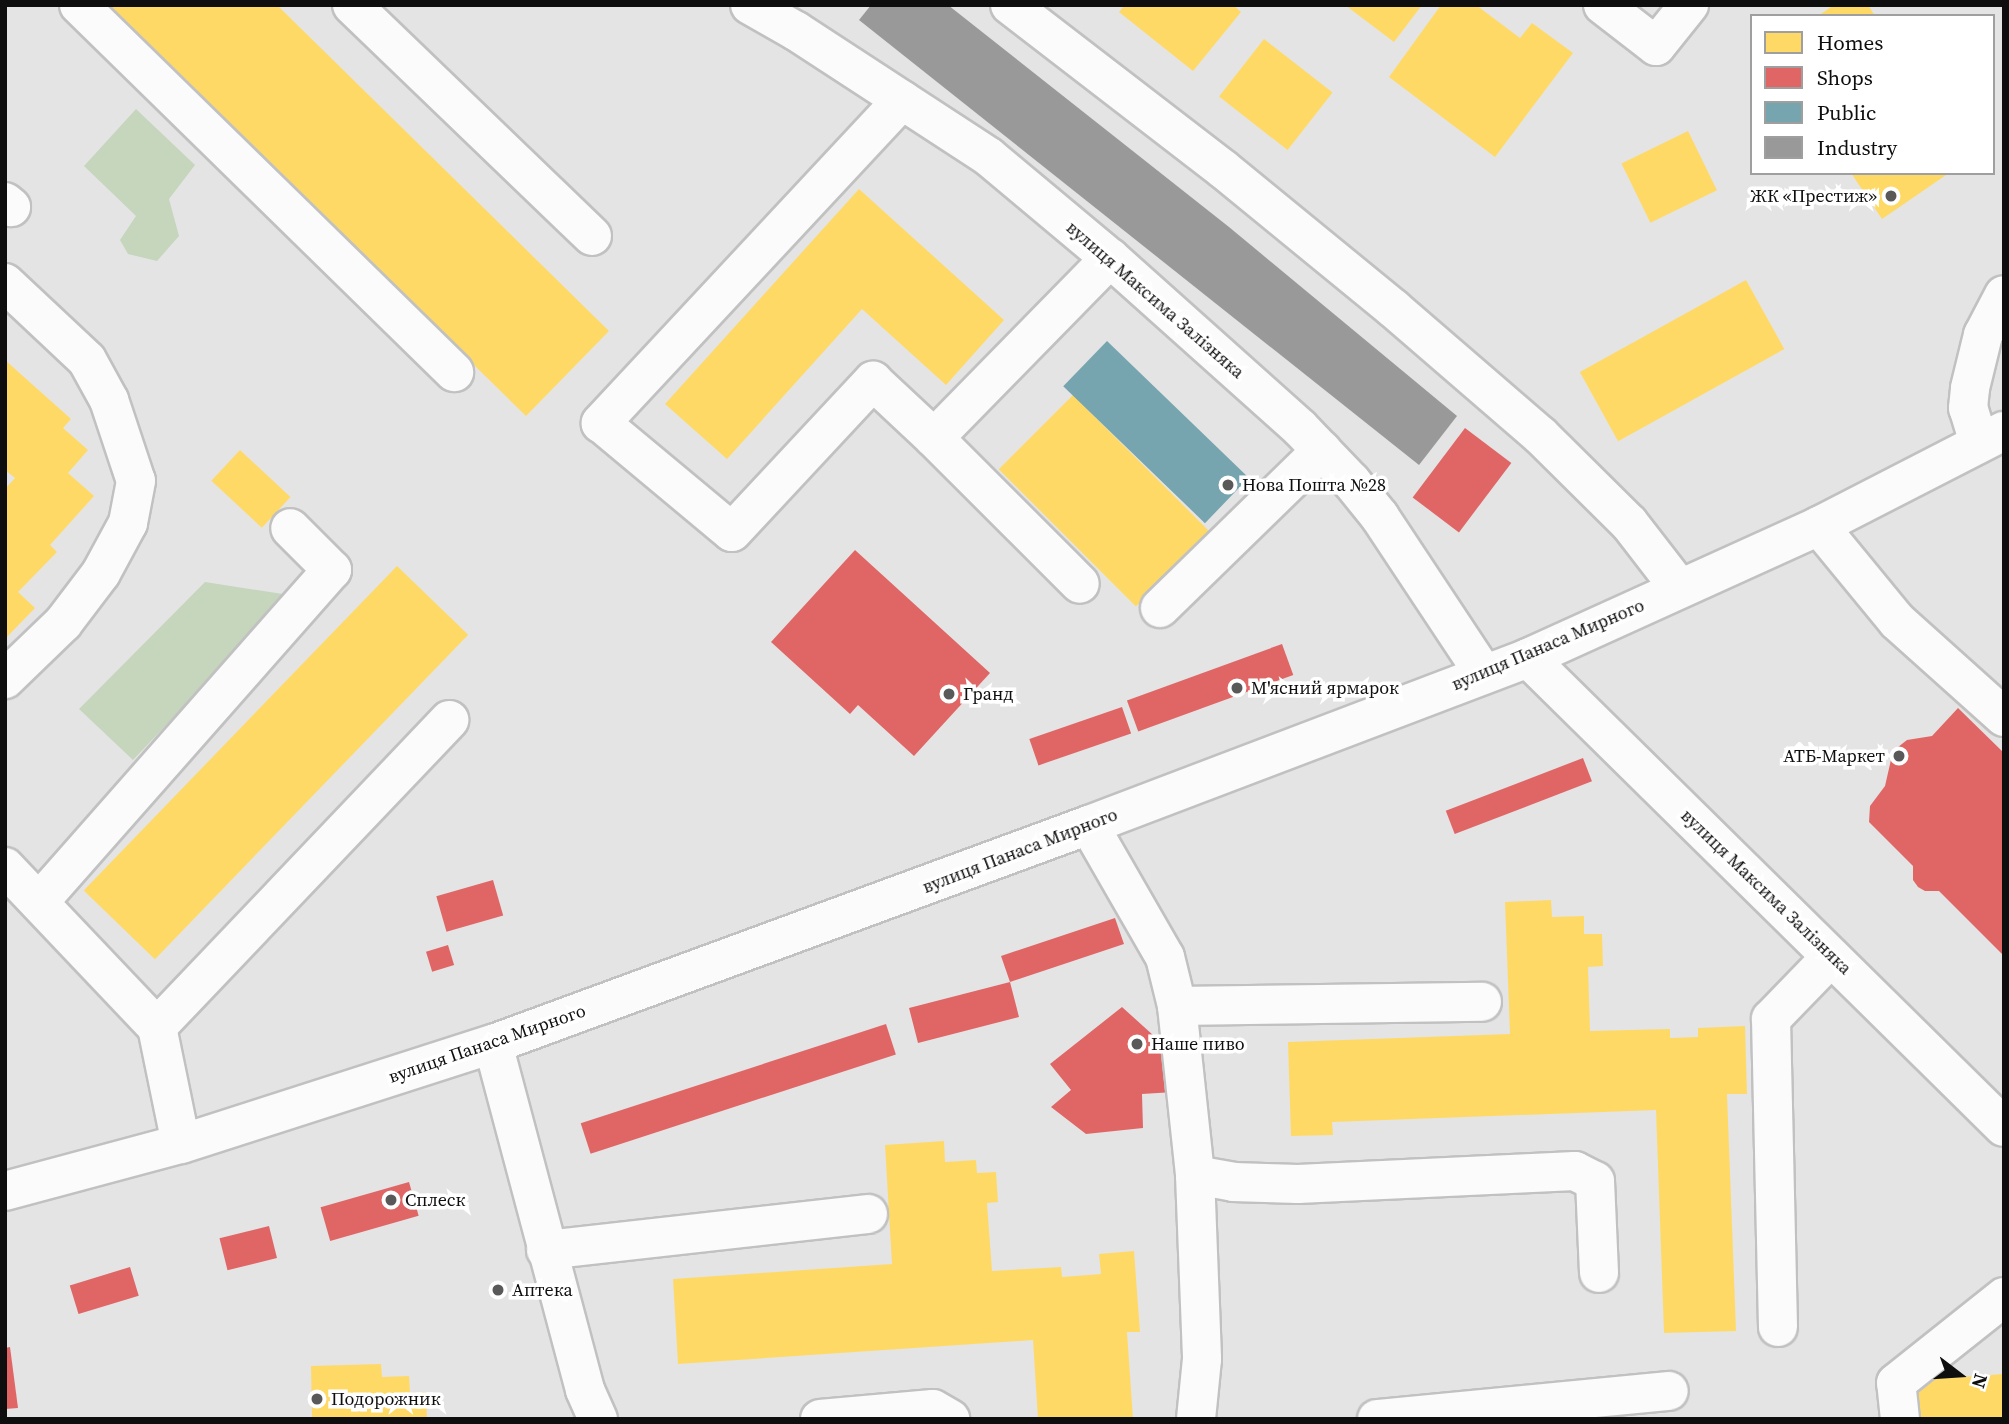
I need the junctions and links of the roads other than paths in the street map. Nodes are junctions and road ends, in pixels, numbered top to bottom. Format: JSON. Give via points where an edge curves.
{"nodes":[{"id":1,"x":79,"y":5,"type":"edge"},
{"id":2,"x":352,"y":5,"type":"edge"},
{"id":3,"x":750,"y":5,"type":"edge"},
{"id":4,"x":1010,"y":5,"type":"edge"},
{"id":5,"x":1603,"y":5,"type":"edge"},
{"id":6,"x":1689,"y":5,"type":"edge"},
{"id":7,"x":902,"y":100,"type":"junction"},
{"id":8,"x":592,"y":236,"type":"dead end"},
{"id":9,"x":1110,"y":258,"type":"junction"},
{"id":10,"x":5,"y":283,"type":"edge"},
{"id":11,"x":2004,"y":295,"type":"edge"},
{"id":12,"x":454,"y":372,"type":"dead end"},
{"id":13,"x":1991,"y":437,"type":"edge"},
{"id":14,"x":934,"y":438,"type":"junction"},
{"id":15,"x":1322,"y":450,"type":"junction"},
{"id":16,"x":1819,"y":526,"type":"junction"},
{"id":17,"x":290,"y":527,"type":"dead end"},
{"id":18,"x":1080,"y":584,"type":"dead end"},
{"id":19,"x":1680,"y":589,"type":"junction"},
{"id":20,"x":1160,"y":608,"type":"dead end"},
{"id":21,"x":1528,"y":658,"type":"junction"},
{"id":22,"x":1485,"y":674,"type":"junction"},
{"id":23,"x":5,"y":679,"type":"edge"},
{"id":24,"x":2004,"y":716,"type":"edge"},
{"id":25,"x":449,"y":720,"type":"dead end"},
{"id":26,"x":1089,"y":825,"type":"junction"},
{"id":27,"x":5,"y":867,"type":"edge"},
{"id":28,"x":38,"y":902,"type":"junction"},
{"id":29,"x":1831,"y":957,"type":"junction"},
{"id":30,"x":1482,"y":1002,"type":"dead end"},
{"id":31,"x":1177,"y":1006,"type":"junction"},
{"id":32,"x":157,"y":1027,"type":"junction"},
{"id":33,"x":493,"y":1044,"type":"junction"},
{"id":34,"x":2004,"y":1127,"type":"edge"},
{"id":35,"x":181,"y":1144,"type":"junction"},
{"id":36,"x":1195,"y":1175,"type":"junction"},
{"id":37,"x":5,"y":1191,"type":"edge"},
{"id":38,"x":868,"y":1214,"type":"dead end"},
{"id":39,"x":546,"y":1250,"type":"junction"},
{"id":40,"x":1600,"y":1273,"type":"dead end"},
{"id":41,"x":2004,"y":1297,"type":"edge"},
{"id":42,"x":1778,"y":1327,"type":"dead end"},
{"id":43,"x":1669,"y":1391,"type":"dead end"},
{"id":44,"x":598,"y":1419,"type":"edge"},
{"id":45,"x":820,"y":1419,"type":"edge"},
{"id":46,"x":950,"y":1419,"type":"edge"},
{"id":47,"x":1196,"y":1419,"type":"edge"},
{"id":48,"x":1377,"y":1419,"type":"edge"},
{"id":49,"x":1900,"y":1419,"type":"edge"}],
"edges":[{"from":1,"to":12,"type":"street"},
{"from":2,"to":8,"type":"street"},
{"from":3,"to":7,"type":"street","name":"вулиця Максима Залізняка"},
{"from":4,"to":19,"type":"street","via":[[1233,178],[1540,435],[1629,523]]},
{"from":5,"to":6,"type":"street","via":[[1656,46]]},
{"from":7,"to":9,"type":"street","name":"вулиця Максима Залізняка","via":[[989,157]]},
{"from":7,"to":14,"type":"street","via":[[601,423],[732,532],[873,381]]},
{"from":9,"to":14,"type":"street"},
{"from":9,"to":15,"type":"street","name":"вулиця Максима Залізняка"},
{"from":10,"to":23,"type":"street","via":[[87,360],[109,400],[136,481],[128,523],[101,573],[63,623]]},
{"from":11,"to":13,"type":"street","via":[[1983,335],[1968,408]]},
{"from":13,"to":16,"type":"street","name":"вулиця Панаса Мирного"},
{"from":14,"to":18,"type":"street"},
{"from":15,"to":20,"type":"street"},
{"from":15,"to":22,"type":"street","name":"вулиця Максима Залізняка","via":[[1380,517]]},
{"from":16,"to":19,"type":"street","name":"вулиця Панаса Мирного"},
{"from":16,"to":24,"type":"street","via":[[1897,621]]},
{"from":17,"to":28,"type":"street","via":[[332,570]]},
{"from":19,"to":21,"type":"street","name":"вулиця Панаса Мирного"},
{"from":21,"to":22,"type":"street","name":"вулиця Панаса Мирного"},
{"from":21,"to":29,"type":"street","name":"вулиця Максима Залізняка"},
{"from":22,"to":26,"type":"street","name":"вулиця Панаса Мирного"},
{"from":25,"to":32,"type":"street"},
{"from":26,"to":31,"type":"street","via":[[1165,957]]},
{"from":26,"to":33,"type":"street","name":"вулиця Панаса Мирного"},
{"from":27,"to":28,"type":"street"},
{"from":28,"to":32,"type":"street"},
{"from":29,"to":34,"type":"street","name":"вулиця Максима Залізняка"},
{"from":29,"to":42,"type":"street","via":[[1771,1019]]},
{"from":30,"to":31,"type":"street"},
{"from":31,"to":36,"type":"street"},
{"from":32,"to":35,"type":"street"},
{"from":33,"to":35,"type":"street","name":"вулиця Панаса Мирного"},
{"from":33,"to":39,"type":"street"},
{"from":35,"to":37,"type":"street","name":"вулиця Панаса Мирного"},
{"from":36,"to":40,"type":"street","via":[[1233,1182],[1298,1184],[1575,1171],[1595,1181]]},
{"from":36,"to":47,"type":"street","via":[[1202,1359]]},
{"from":38,"to":39,"type":"street"},
{"from":39,"to":44,"type":"street","via":[[585,1390]]},
{"from":41,"to":49,"type":"street","via":[[1896,1383]]},
{"from":43,"to":48,"type":"street"},
{"from":45,"to":46,"type":"street","via":[[933,1409]]}]}
